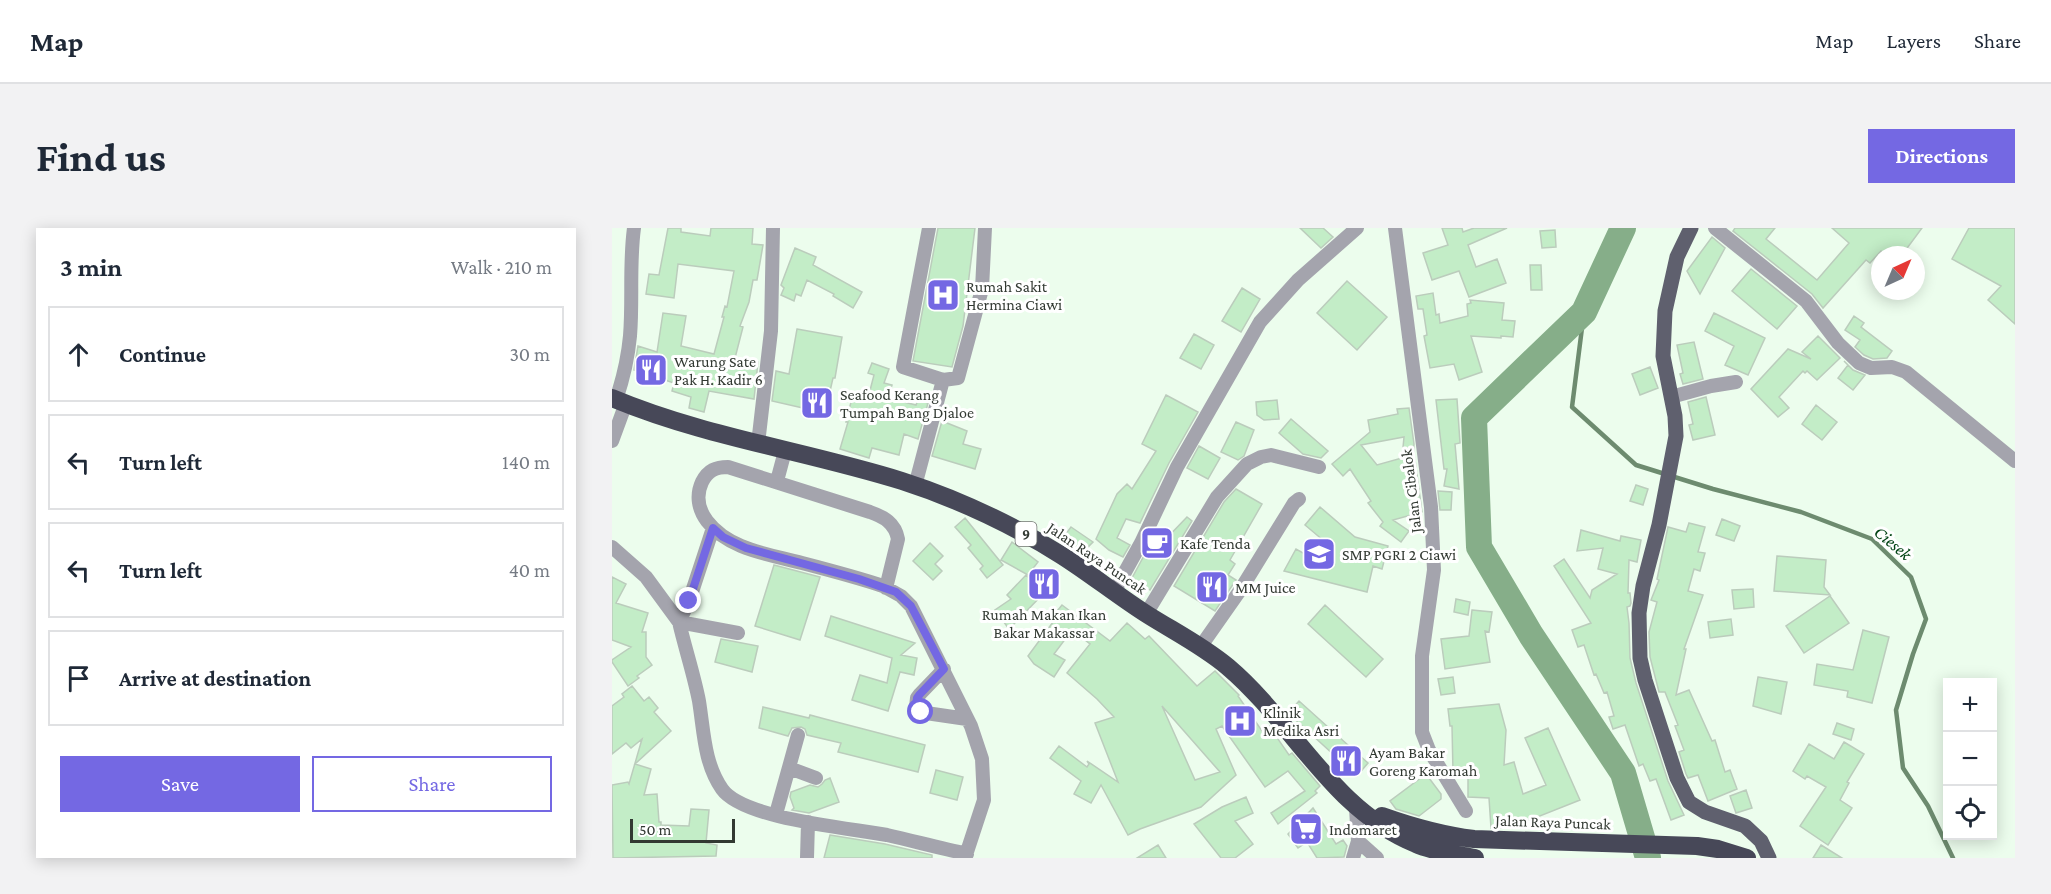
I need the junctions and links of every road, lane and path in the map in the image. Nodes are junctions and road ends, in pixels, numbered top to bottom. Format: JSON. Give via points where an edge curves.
{"nodes":[{"id":1,"x":634,"y":228,"type":"edge"},
{"id":2,"x":773,"y":228,"type":"edge"},
{"id":3,"x":929,"y":228,"type":"edge"},
{"id":4,"x":985,"y":228,"type":"edge"},
{"id":5,"x":1357,"y":228,"type":"edge"},
{"id":6,"x":1395,"y":228,"type":"edge"},
{"id":7,"x":1691,"y":228,"type":"edge"},
{"id":8,"x":1715,"y":228,"type":"edge"},
{"id":9,"x":943,"y":380,"type":"junction"},
{"id":10,"x":1736,"y":382,"type":"dead end"},
{"id":11,"x":1671,"y":397,"type":"junction"},
{"id":12,"x":618,"y":400,"type":"edge"},
{"id":13,"x":612,"y":441,"type":"edge"},
{"id":14,"x":758,"y":444,"type":"junction"},
{"id":15,"x":784,"y":451,"type":"junction"},
{"id":16,"x":2015,"y":461,"type":"edge"},
{"id":17,"x":1319,"y":467,"type":"dead end"},
{"id":18,"x":777,"y":481,"type":"junction"},
{"id":19,"x":915,"y":486,"type":"junction"},
{"id":20,"x":1299,"y":499,"type":"dead end"},
{"id":21,"x":713,"y":528,"type":"junction"},
{"id":22,"x":612,"y":547,"type":"edge"},
{"id":23,"x":886,"y":588,"type":"junction"},
{"id":24,"x":1114,"y":591,"type":"junction"},
{"id":25,"x":1146,"y":614,"type":"junction"},
{"id":26,"x":679,"y":622,"type":"junction"},
{"id":27,"x":738,"y":633,"type":"dead end"},
{"id":28,"x":1201,"y":646,"type":"junction"},
{"id":29,"x":944,"y":669,"type":"junction"},
{"id":30,"x":967,"y":719,"type":"junction"},
{"id":31,"x":798,"y":735,"type":"dead end"},
{"id":32,"x":789,"y":768,"type":"junction"},
{"id":33,"x":816,"y":778,"type":"dead end"},
{"id":34,"x":1358,"y":809,"type":"junction"},
{"id":35,"x":1466,"y":811,"type":"dead end"},
{"id":36,"x":776,"y":814,"type":"junction"},
{"id":37,"x":1380,"y":820,"type":"junction"},
{"id":38,"x":808,"y":822,"type":"junction"},
{"id":39,"x":1358,"y":842,"type":"junction"},
{"id":40,"x":966,"y":856,"type":"edge"},
{"id":41,"x":807,"y":858,"type":"edge"},
{"id":42,"x":1353,"y":858,"type":"edge"},
{"id":43,"x":1377,"y":858,"type":"edge"},
{"id":44,"x":1475,"y":858,"type":"edge"},
{"id":45,"x":1747,"y":858,"type":"edge"},
{"id":46,"x":1770,"y":858,"type":"edge"}],
"edges":[{"from":1,"to":12,"type":"street","via":[[630,335]]},
{"from":2,"to":14,"type":"street","via":[[771,331]]},
{"from":3,"to":9,"type":"street","via":[[903,367]]},
{"from":4,"to":9,"type":"street","via":[[982,289],[958,378]]},
{"from":5,"to":24,"type":"street","via":[[1298,280],[1260,322],[1177,467]]},
{"from":6,"to":35,"type":"street","name":"Jalan Cibalok","via":[[1434,545],[1422,664],[1422,732]]},
{"from":7,"to":11,"type":"main road","via":[[1677,257],[1665,311],[1663,356]]},
{"from":8,"to":16,"type":"street","via":[[1806,301],[1858,363],[1906,372]]},
{"from":9,"to":19,"type":"street"},
{"from":10,"to":11,"type":"street"},
{"from":11,"to":46,"type":"main road","via":[[1676,423],[1674,448],[1639,613],[1638,638],[1645,680],[1677,778],[1689,802],[1699,810],[1745,826],[1761,841]]},
{"from":12,"to":13,"type":"street"},
{"from":12,"to":14,"type":"highway","name":"Jalan Raya Puncak","number":"9"},
{"from":14,"to":15,"type":"highway","name":"Jalan Raya Puncak","number":"9"},
{"from":15,"to":18,"type":"street"},
{"from":15,"to":19,"type":"highway","name":"Jalan Raya Puncak","number":"9"},
{"from":17,"to":25,"type":"street","via":[[1271,456],[1247,464],[1212,505]]},
{"from":18,"to":21,"type":"street","via":[[728,467],[709,472],[700,486],[699,504]]},
{"from":18,"to":23,"type":"street","via":[[890,522],[898,539]]},
{"from":19,"to":24,"type":"highway","name":"Jalan Raya Puncak","number":"9","via":[[1024,533]]},
{"from":20,"to":28,"type":"street"},
{"from":21,"to":23,"type":"street","via":[[753,551]]},
{"from":21,"to":26,"type":"street"},
{"from":22,"to":26,"type":"street","via":[[646,577]]},
{"from":23,"to":29,"type":"street","via":[[911,606]]},
{"from":24,"to":25,"type":"highway","name":"Jalan Raya Puncak","number":"9"},
{"from":25,"to":28,"type":"highway","name":"Jalan Raya Puncak","number":"9"},
{"from":26,"to":27,"type":"street"},
{"from":26,"to":36,"type":"street","via":[[714,774],[735,800]]},
{"from":28,"to":34,"type":"highway","name":"Jalan Raya Puncak","number":"9","via":[[1247,685]]},
{"from":29,"to":30,"type":"street"},
{"from":29,"to":30,"type":"street","via":[[917,698],[916,707],[926,713]]},
{"from":30,"to":40,"type":"street","via":[[980,750],[984,793]]},
{"from":31,"to":32,"type":"street"},
{"from":32,"to":33,"type":"street"},
{"from":32,"to":36,"type":"street"},
{"from":34,"to":37,"type":"highway","name":"Jalan Raya Puncak","number":"9"},
{"from":34,"to":39,"type":"street"},
{"from":36,"to":38,"type":"street"},
{"from":37,"to":44,"type":"highway","name":"Jalan Raya Puncak","number":"9","via":[[1425,848]]},
{"from":37,"to":45,"type":"highway","name":"Jalan Raya Puncak","number":"9","via":[[1445,836],[1697,846]]},
{"from":38,"to":40,"type":"street","via":[[876,833]]},
{"from":38,"to":41,"type":"street"},
{"from":39,"to":42,"type":"street"},
{"from":39,"to":43,"type":"street"}]}
